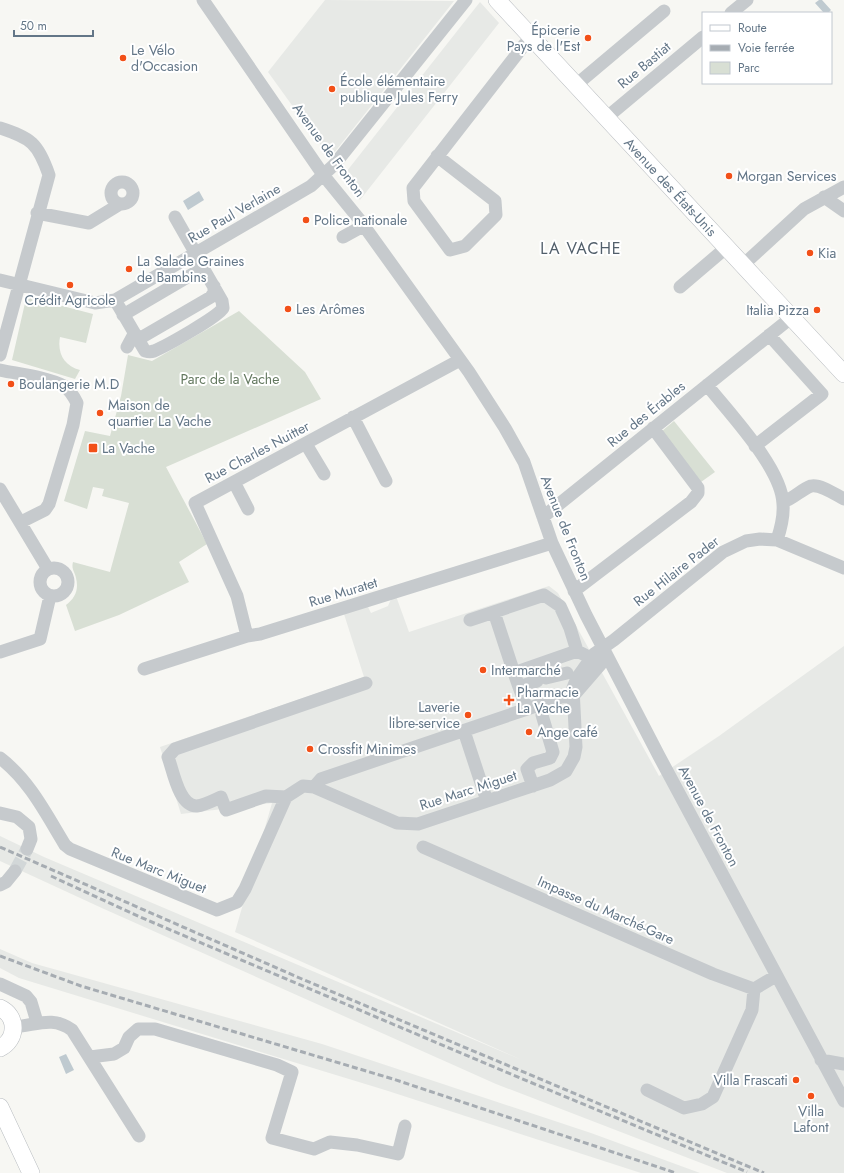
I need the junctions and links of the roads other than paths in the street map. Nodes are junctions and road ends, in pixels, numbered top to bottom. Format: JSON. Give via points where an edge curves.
{"nodes":[{"id":1,"x":203,"y":0,"type":"edge"},
{"id":2,"x":466,"y":0,"type":"edge"},
{"id":3,"x":497,"y":0,"type":"edge"},
{"id":4,"x":747,"y":0,"type":"edge"},
{"id":5,"x":664,"y":11,"type":"dead end"},
{"id":6,"x":733,"y":12,"type":"edge"},
{"id":7,"x":532,"y":38,"type":"junction"},
{"id":8,"x":702,"y":38,"type":"edge"},
{"id":9,"x":576,"y":86,"type":"junction"},
{"id":10,"x":606,"y":118,"type":"junction"},
{"id":11,"x":0,"y":128,"type":"edge"},
{"id":12,"x":437,"y":156,"type":"junction"},
{"id":13,"x":324,"y":176,"type":"junction"},
{"id":14,"x":844,"y":187,"type":"edge"},
{"id":15,"x":824,"y":197,"type":"junction"},
{"id":16,"x":120,"y":204,"type":"dead end"},
{"id":17,"x":844,"y":211,"type":"edge"},
{"id":18,"x":37,"y":213,"type":"junction"},
{"id":19,"x":175,"y":217,"type":"dead end"},
{"id":20,"x":363,"y":226,"type":"junction"},
{"id":21,"x":342,"y":237,"type":"dead end"},
{"id":22,"x":727,"y":247,"type":"junction"},
{"id":23,"x":195,"y":254,"type":"junction"},
{"id":24,"x":743,"y":265,"type":"junction"},
{"id":25,"x":203,"y":268,"type":"junction"},
{"id":26,"x":0,"y":280,"type":"edge"},
{"id":27,"x":20,"y":285,"type":"junction"},
{"id":28,"x":214,"y":286,"type":"junction"},
{"id":29,"x":680,"y":287,"type":"dead end"},
{"id":30,"x":115,"y":300,"type":"junction"},
{"id":31,"x":123,"y":315,"type":"junction"},
{"id":32,"x":792,"y":317,"type":"junction"},
{"id":33,"x":769,"y":335,"type":"junction"},
{"id":34,"x":132,"y":340,"type":"junction"},
{"id":35,"x":0,"y":355,"type":"edge"},
{"id":36,"x":460,"y":360,"type":"junction"},
{"id":37,"x":0,"y":370,"type":"edge"},
{"id":38,"x":844,"y":374,"type":"edge"},
{"id":39,"x":707,"y":385,"type":"junction"},
{"id":40,"x":353,"y":417,"type":"junction"},
{"id":41,"x":653,"y":428,"type":"junction"},
{"id":42,"x":306,"y":444,"type":"junction"},
{"id":43,"x":755,"y":446,"type":"junction"},
{"id":44,"x":324,"y":474,"type":"dead end"},
{"id":45,"x":386,"y":481,"type":"dead end"},
{"id":46,"x":234,"y":482,"type":"junction"},
{"id":47,"x":0,"y":488,"type":"edge"},
{"id":48,"x":844,"y":499,"type":"edge"},
{"id":49,"x":783,"y":502,"type":"junction"},
{"id":50,"x":248,"y":509,"type":"dead end"},
{"id":51,"x":542,"y":517,"type":"junction"},
{"id":52,"x":21,"y":522,"type":"junction"},
{"id":53,"x":777,"y":540,"type":"junction"},
{"id":54,"x":552,"y":542,"type":"junction"},
{"id":55,"x":844,"y":568,"type":"edge"},
{"id":56,"x":48,"y":569,"type":"junction"},
{"id":57,"x":574,"y":591,"type":"junction"},
{"id":58,"x":50,"y":596,"type":"junction"},
{"id":59,"x":494,"y":612,"type":"junction"},
{"id":60,"x":470,"y":620,"type":"dead end"},
{"id":61,"x":247,"y":636,"type":"junction"},
{"id":62,"x":577,"y":651,"type":"junction"},
{"id":63,"x":0,"y":652,"type":"edge"},
{"id":64,"x":598,"y":652,"type":"junction"},
{"id":65,"x":144,"y":669,"type":"dead end"},
{"id":66,"x":514,"y":672,"type":"junction"},
{"id":67,"x":567,"y":673,"type":"dead end"},
{"id":68,"x":366,"y":683,"type":"dead end"},
{"id":69,"x":519,"y":687,"type":"junction"},
{"id":70,"x":573,"y":696,"type":"junction"},
{"id":71,"x":526,"y":709,"type":"junction"},
{"id":72,"x":542,"y":715,"type":"dead end"},
{"id":73,"x":464,"y":731,"type":"junction"},
{"id":74,"x":0,"y":758,"type":"edge"},
{"id":75,"x":533,"y":786,"type":"junction"},
{"id":76,"x":314,"y":787,"type":"junction"},
{"id":77,"x":286,"y":797,"type":"junction"},
{"id":78,"x":487,"y":801,"type":"junction"},
{"id":79,"x":0,"y":813,"type":"edge"},
{"id":80,"x":423,"y":847,"type":"dead end"},
{"id":81,"x":27,"y":849,"type":"tunnel mouth"},
{"id":82,"x":15,"y":871,"type":"tunnel mouth"},
{"id":83,"x":0,"y":886,"type":"edge"},
{"id":84,"x":776,"y":976,"type":"junction"},
{"id":85,"x":0,"y":984,"type":"edge"},
{"id":86,"x":754,"y":988,"type":"junction"},
{"id":87,"x":0,"y":1008,"type":"edge"},
{"id":88,"x":37,"y":1022,"type":"junction"},
{"id":89,"x":13,"y":1027,"type":"junction"},
{"id":90,"x":0,"y":1048,"type":"edge"},
{"id":91,"x":90,"y":1057,"type":"junction"},
{"id":92,"x":821,"y":1060,"type":"junction"},
{"id":93,"x":844,"y":1064,"type":"edge"},
{"id":94,"x":840,"y":1085,"type":"edge"},
{"id":95,"x":647,"y":1090,"type":"dead end"},
{"id":96,"x":844,"y":1101,"type":"edge"},
{"id":97,"x":0,"y":1107,"type":"edge"},
{"id":98,"x":406,"y":1126,"type":"dead end"},
{"id":99,"x":139,"y":1136,"type":"dead end"},
{"id":100,"x":31,"y":1173,"type":"edge"}],
"edges":[{"from":1,"to":13,"type":"street","name":"Avenue de Fronton"},
{"from":2,"to":13,"type":"street","name":"Rue Paul Verlaine"},
{"from":3,"to":7,"type":"main road","name":"Avenue des États-Unis"},
{"from":4,"to":6,"type":"street"},
{"from":5,"to":9,"type":"street"},
{"from":7,"to":9,"type":"main road","name":"Avenue des États-Unis"},
{"from":7,"to":12,"type":"street"},
{"from":8,"to":10,"type":"street","name":"Rue Bastiat"},
{"from":9,"to":10,"type":"main road","name":"Avenue des États-Unis"},
{"from":10,"to":22,"type":"main road","name":"Avenue des États-Unis"},
{"from":11,"to":18,"type":"street","via":[[32,141],[44,159],[49,175]]},
{"from":12,"to":12,"type":"street","via":[[495,201],[496,215],[465,246],[450,250],[414,201],[413,188]]},
{"from":13,"to":20,"type":"street","name":"Avenue de Fronton"},
{"from":13,"to":23,"type":"street","name":"Rue Paul Verlaine"},
{"from":14,"to":15,"type":"street"},
{"from":15,"to":17,"type":"street"},
{"from":15,"to":24,"type":"street","via":[[804,209]]},
{"from":16,"to":18,"type":"street","via":[[89,223]]},
{"from":18,"to":27,"type":"street"},
{"from":19,"to":23,"type":"street"},
{"from":20,"to":21,"type":"street"},
{"from":20,"to":36,"type":"street","name":"Avenue de Fronton"},
{"from":22,"to":24,"type":"main road","name":"Avenue des États-Unis"},
{"from":22,"to":29,"type":"street"},
{"from":23,"to":25,"type":"street"},
{"from":23,"to":30,"type":"street","name":"Rue Paul Verlaine"},
{"from":24,"to":32,"type":"main road","name":"Avenue des États-Unis"},
{"from":25,"to":28,"type":"street"},
{"from":25,"to":31,"type":"street"},
{"from":26,"to":27,"type":"street","name":"Rue Paul Verlaine"},
{"from":27,"to":30,"type":"street","name":"Rue Paul Verlaine","via":[[96,303]]},
{"from":27,"to":35,"type":"street"},
{"from":28,"to":34,"type":"street","via":[[211,297]]},
{"from":28,"to":34,"type":"street","via":[[223,305],[219,314],[153,352],[143,350]]},
{"from":30,"to":31,"type":"street"},
{"from":31,"to":34,"type":"street"},
{"from":32,"to":33,"type":"street","name":"Rue des Érables"},
{"from":32,"to":38,"type":"main road","name":"Avenue des États-Unis"},
{"from":33,"to":39,"type":"street","name":"Rue des Érables"},
{"from":33,"to":43,"type":"street","via":[[822,394]]},
{"from":36,"to":40,"type":"street","name":"Rue Charles Nuitter"},
{"from":36,"to":51,"type":"street","name":"Avenue de Fronton","via":[[488,399],[524,462]]},
{"from":37,"to":52,"type":"street","via":[[64,386],[77,403],[50,504],[45,510]]},
{"from":39,"to":41,"type":"street","name":"Rue des Érables"},
{"from":39,"to":43,"type":"street"},
{"from":40,"to":42,"type":"street","name":"Rue Charles Nuitter"},
{"from":40,"to":45,"type":"street"},
{"from":41,"to":51,"type":"street","name":"Rue des Érables"},
{"from":41,"to":57,"type":"street","via":[[698,488],[698,493],[691,502]]},
{"from":42,"to":44,"type":"street"},
{"from":42,"to":46,"type":"street","name":"Rue Charles Nuitter"},
{"from":43,"to":49,"type":"street","via":[[776,478]]},
{"from":46,"to":50,"type":"street"},
{"from":46,"to":61,"type":"street","name":"Rue Charles Nuitter","via":[[195,503],[237,596]]},
{"from":47,"to":52,"type":"street"},
{"from":48,"to":49,"type":"street","via":[[817,486],[811,486]]},
{"from":49,"to":53,"type":"street","via":[[783,521]]},
{"from":51,"to":54,"type":"street","name":"Avenue de Fronton"},
{"from":52,"to":56,"type":"street"},
{"from":53,"to":55,"type":"street"},
{"from":53,"to":64,"type":"street","name":"Rue Hilaire Pader","via":[[746,541],[723,552]]},
{"from":54,"to":57,"type":"street","name":"Avenue de Fronton"},
{"from":54,"to":61,"type":"street","name":"Rue Muratet"},
{"from":56,"to":58,"type":"street","via":[[40,581],[42,590]]},
{"from":56,"to":58,"type":"street","via":[[60,569],[67,575],[68,584],[63,593]]},
{"from":57,"to":64,"type":"street","name":"Avenue de Fronton"},
{"from":58,"to":63,"type":"street","via":[[40,639]]},
{"from":59,"to":60,"type":"street"},
{"from":59,"to":62,"type":"street","via":[[544,595],[560,606]]},
{"from":59,"to":66,"type":"street"},
{"from":61,"to":65,"type":"street","name":"Rue Muratet"},
{"from":62,"to":64,"type":"street","via":[[587,655]]},
{"from":62,"to":66,"type":"street"},
{"from":64,"to":70,"type":"street","via":[[600,665]]},
{"from":64,"to":84,"type":"street","name":"Avenue de Fronton"},
{"from":66,"to":69,"type":"street"},
{"from":67,"to":69,"type":"street"},
{"from":68,"to":77,"type":"street","via":[[175,749],[168,757],[182,798],[188,803],[197,806],[222,797],[226,810],[266,796]]},
{"from":69,"to":71,"type":"street"},
{"from":70,"to":71,"type":"street","via":[[561,697]]},
{"from":70,"to":75,"type":"street","name":"Rue Marc Miguet","via":[[576,747],[571,764],[559,776]]},
{"from":71,"to":73,"type":"street"},
{"from":72,"to":75,"type":"street","via":[[553,752],[550,758],[533,763],[528,769]]},
{"from":73,"to":76,"type":"street","via":[[321,779]]},
{"from":73,"to":78,"type":"street"},
{"from":74,"to":77,"type":"street","name":"Rue Marc Miguet","via":[[29,787],[70,849],[217,910],[237,902],[245,889]]},
{"from":75,"to":78,"type":"street","name":"Rue Marc Miguet"},
{"from":76,"to":77,"type":"street","via":[[303,786]]},
{"from":76,"to":78,"type":"street","name":"Rue Marc Miguet","via":[[397,822],[409,824],[418,824]]},
{"from":79,"to":81,"type":"street","via":[[17,817],[29,827],[31,839]]},
{"from":80,"to":86,"type":"street","name":"Impasse du Marché-Gare","via":[[713,974]]},
{"from":82,"to":83,"type":"street"},
{"from":84,"to":86,"type":"street"},
{"from":84,"to":92,"type":"street","name":"Avenue de Fronton"},
{"from":85,"to":88,"type":"street","via":[[26,996],[31,1002]]},
{"from":86,"to":95,"type":"street","via":[[752,1010],[713,1097],[702,1104],[684,1108]]},
{"from":87,"to":89,"type":"main road","via":[[8,1014]]},
{"from":88,"to":89,"type":"street"},
{"from":88,"to":91,"type":"street","via":[[51,1021],[67,1026]]},
{"from":89,"to":90,"type":"main road","via":[[11,1038]]},
{"from":91,"to":98,"type":"street","via":[[114,1054],[124,1048],[129,1037],[138,1030],[155,1029],[277,1065],[292,1072],[272,1138],[314,1149],[330,1142],[398,1154]]},
{"from":91,"to":99,"type":"street"},
{"from":92,"to":93,"type":"street"},
{"from":92,"to":94,"type":"street","name":"Avenue de Fronton"},
{"from":94,"to":96,"type":"street","name":"Avenue de Fronton"},
{"from":97,"to":100,"type":"main road"}]}
